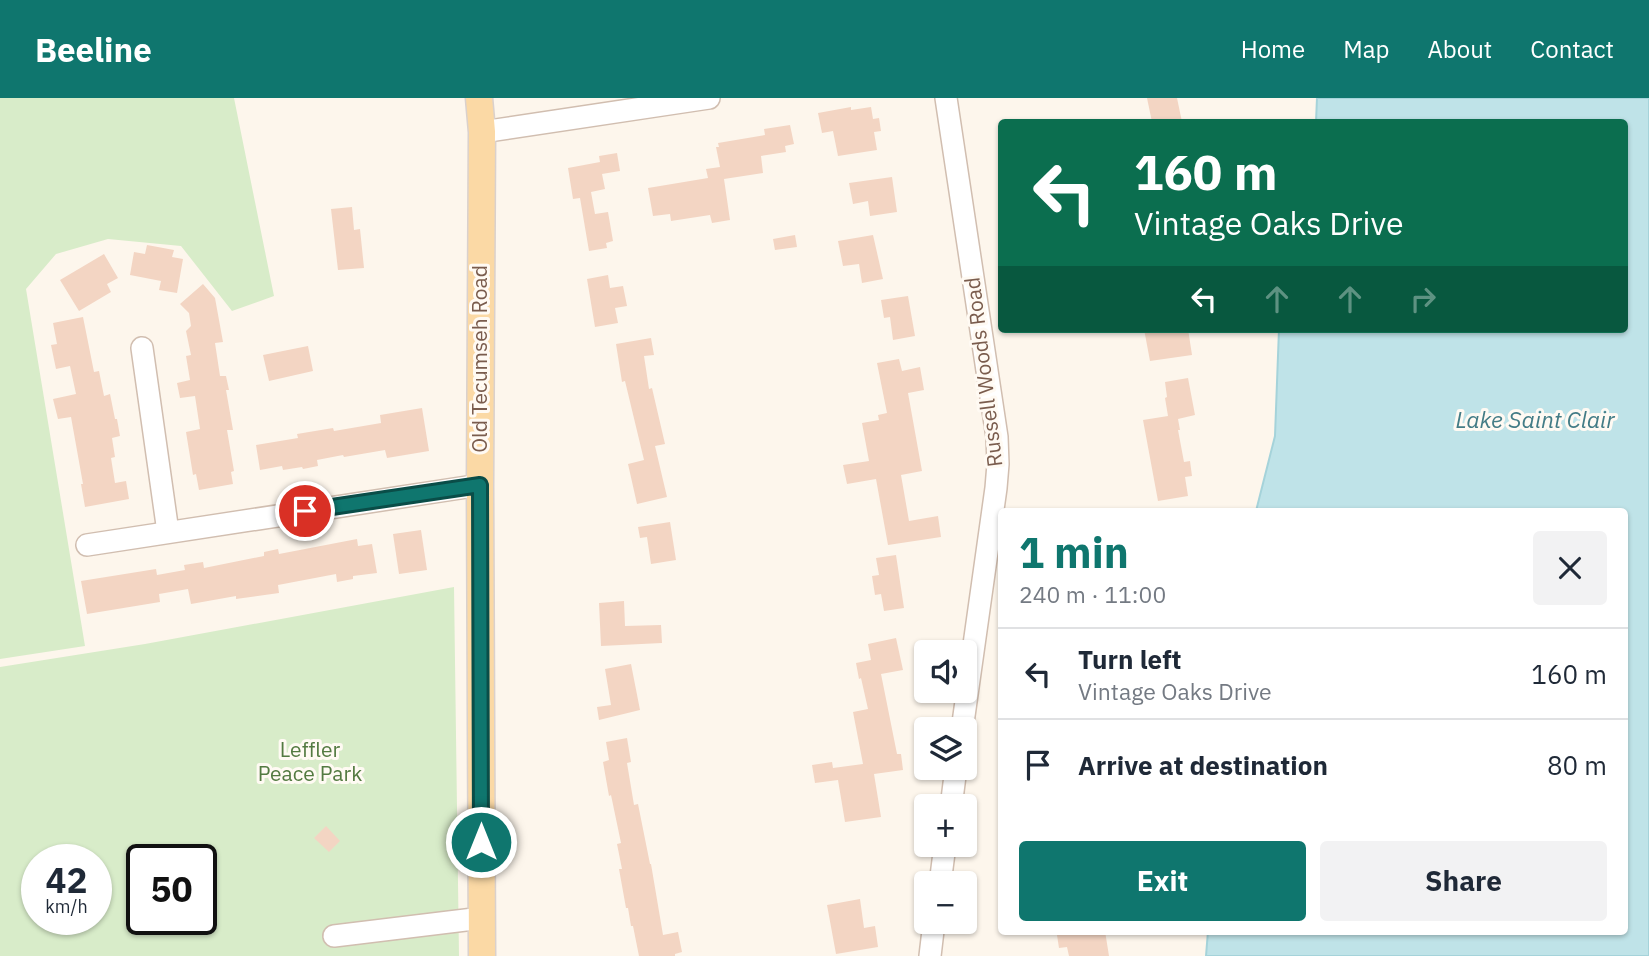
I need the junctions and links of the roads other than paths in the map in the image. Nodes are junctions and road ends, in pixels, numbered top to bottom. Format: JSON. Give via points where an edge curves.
{"nodes":[{"id":1,"x":479,"y":98,"type":"edge"},
{"id":2,"x":709,"y":98,"type":"edge"},
{"id":3,"x":946,"y":98,"type":"edge"},
{"id":4,"x":482,"y":132,"type":"junction"},
{"id":5,"x":142,"y":348,"type":"dead end"},
{"id":6,"x":480,"y":485,"type":"junction"},
{"id":7,"x":168,"y":532,"type":"junction"},
{"id":8,"x":87,"y":545,"type":"dead end"},
{"id":9,"x":964,"y":717,"type":"edge"},
{"id":10,"x":482,"y":918,"type":"junction"},
{"id":11,"x":933,"y":934,"type":"edge"},
{"id":12,"x":334,"y":936,"type":"dead end"},
{"id":13,"x":482,"y":956,"type":"edge"},
{"id":14,"x":930,"y":956,"type":"edge"}],
"edges":[{"from":1,"to":4,"type":"main road","name":"Old Tecumseh Road"},
{"from":2,"to":4,"type":"street"},
{"from":3,"to":9,"type":"street","name":"Russell Woods Road","via":[[998,464]]},
{"from":4,"to":6,"type":"main road","name":"Old Tecumseh Road"},
{"from":5,"to":7,"type":"street"},
{"from":6,"to":7,"type":"street"},
{"from":6,"to":10,"type":"main road","name":"Old Tecumseh Road"},
{"from":7,"to":8,"type":"street"},
{"from":10,"to":12,"type":"street"},
{"from":10,"to":13,"type":"main road","name":"Old Tecumseh Road"},
{"from":11,"to":14,"type":"street"}]}
